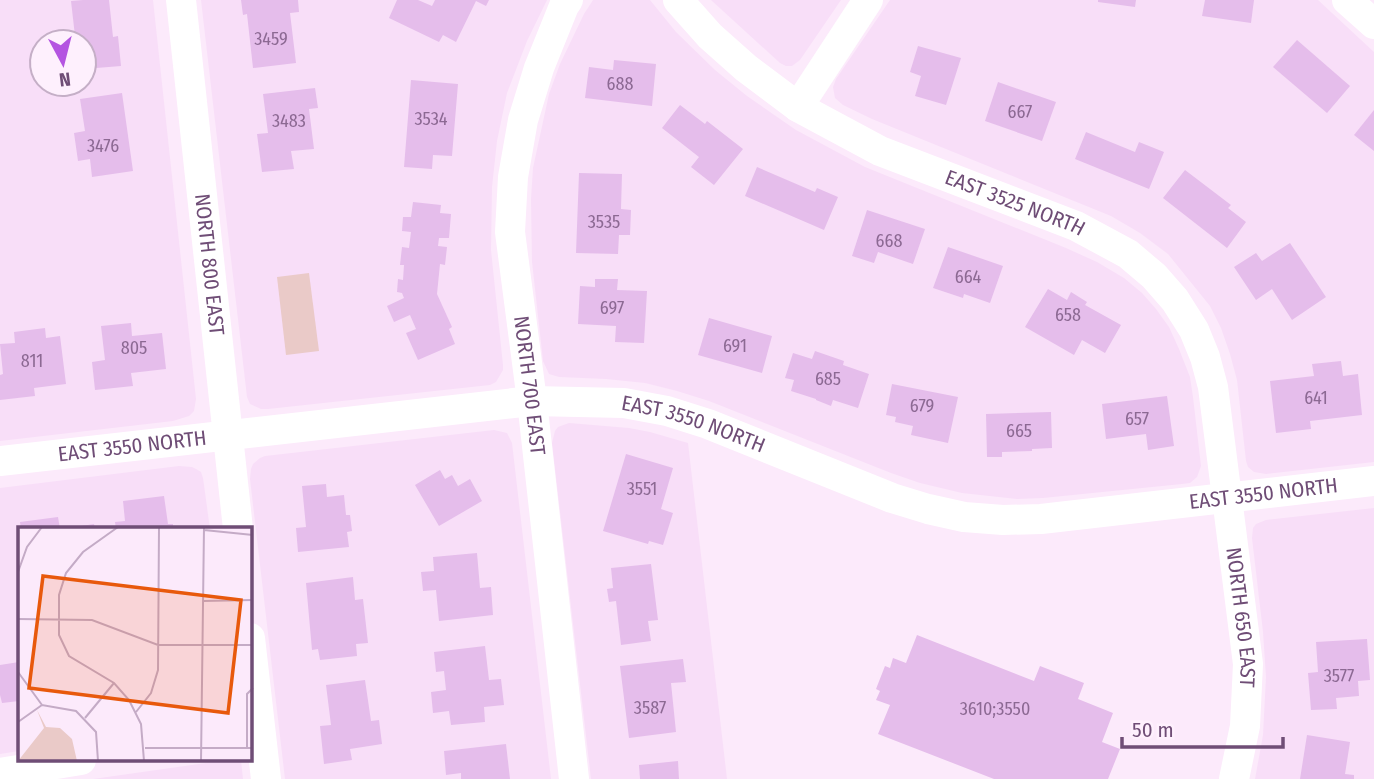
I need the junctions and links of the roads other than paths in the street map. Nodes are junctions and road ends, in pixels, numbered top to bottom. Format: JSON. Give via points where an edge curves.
{"nodes":[{"id":1,"x":181,"y":0,"type":"edge"},
{"id":2,"x":568,"y":0,"type":"edge"},
{"id":3,"x":678,"y":0,"type":"edge"},
{"id":4,"x":868,"y":0,"type":"edge"},
{"id":5,"x":1347,"y":0,"type":"edge"},
{"id":6,"x":1374,"y":24,"type":"edge"},
{"id":7,"x":798,"y":107,"type":"junction"},
{"id":8,"x":532,"y":401,"type":"junction"},
{"id":9,"x":228,"y":435,"type":"junction"},
{"id":10,"x":0,"y":461,"type":"edge"},
{"id":11,"x":1374,"y":481,"type":"edge"},
{"id":12,"x":1227,"y":499,"type":"junction"},
{"id":13,"x":238,"y":527,"type":"edge"},
{"id":14,"x":252,"y":672,"type":"edge"},
{"id":15,"x":256,"y":740,"type":"edge"},
{"id":16,"x":69,"y":762,"type":"edge"},
{"id":17,"x":0,"y":773,"type":"edge"},
{"id":18,"x":266,"y":779,"type":"edge"},
{"id":19,"x":575,"y":779,"type":"edge"},
{"id":20,"x":1234,"y":779,"type":"edge"}],
"edges":[{"from":1,"to":9,"type":"street","name":"NORTH 800 EAST"},
{"from":2,"to":8,"type":"street","name":"NORTH 700 EAST","via":[[539,68],[513,177],[510,232]]},
{"from":3,"to":7,"type":"street","name":"EAST 3525 NORTH","via":[[710,36]]},
{"from":4,"to":7,"type":"street"},
{"from":5,"to":6,"type":"street"},
{"from":7,"to":12,"type":"street","name":"EAST 3525 NORTH","via":[[880,151],[1076,226],[1128,254],[1154,276],[1194,330],[1205,357]]},
{"from":8,"to":9,"type":"street","name":"EAST 3550 NORTH"},
{"from":8,"to":12,"type":"street","name":"EAST 3550 NORTH","via":[[624,403],[667,411],[892,498],[964,517],[1041,519]]},
{"from":8,"to":19,"type":"street","name":"NORTH 700 EAST"},
{"from":9,"to":10,"type":"street","name":"EAST 3550 NORTH"},
{"from":9,"to":13,"type":"street","name":"NORTH 800 EAST"},
{"from":11,"to":12,"type":"street","name":"EAST 3550 NORTH"},
{"from":12,"to":20,"type":"street","name":"NORTH 650 EAST","via":[[1248,664],[1245,726]]},
{"from":14,"to":15,"type":"street"},
{"from":15,"to":18,"type":"street"},
{"from":16,"to":17,"type":"street"}]}
